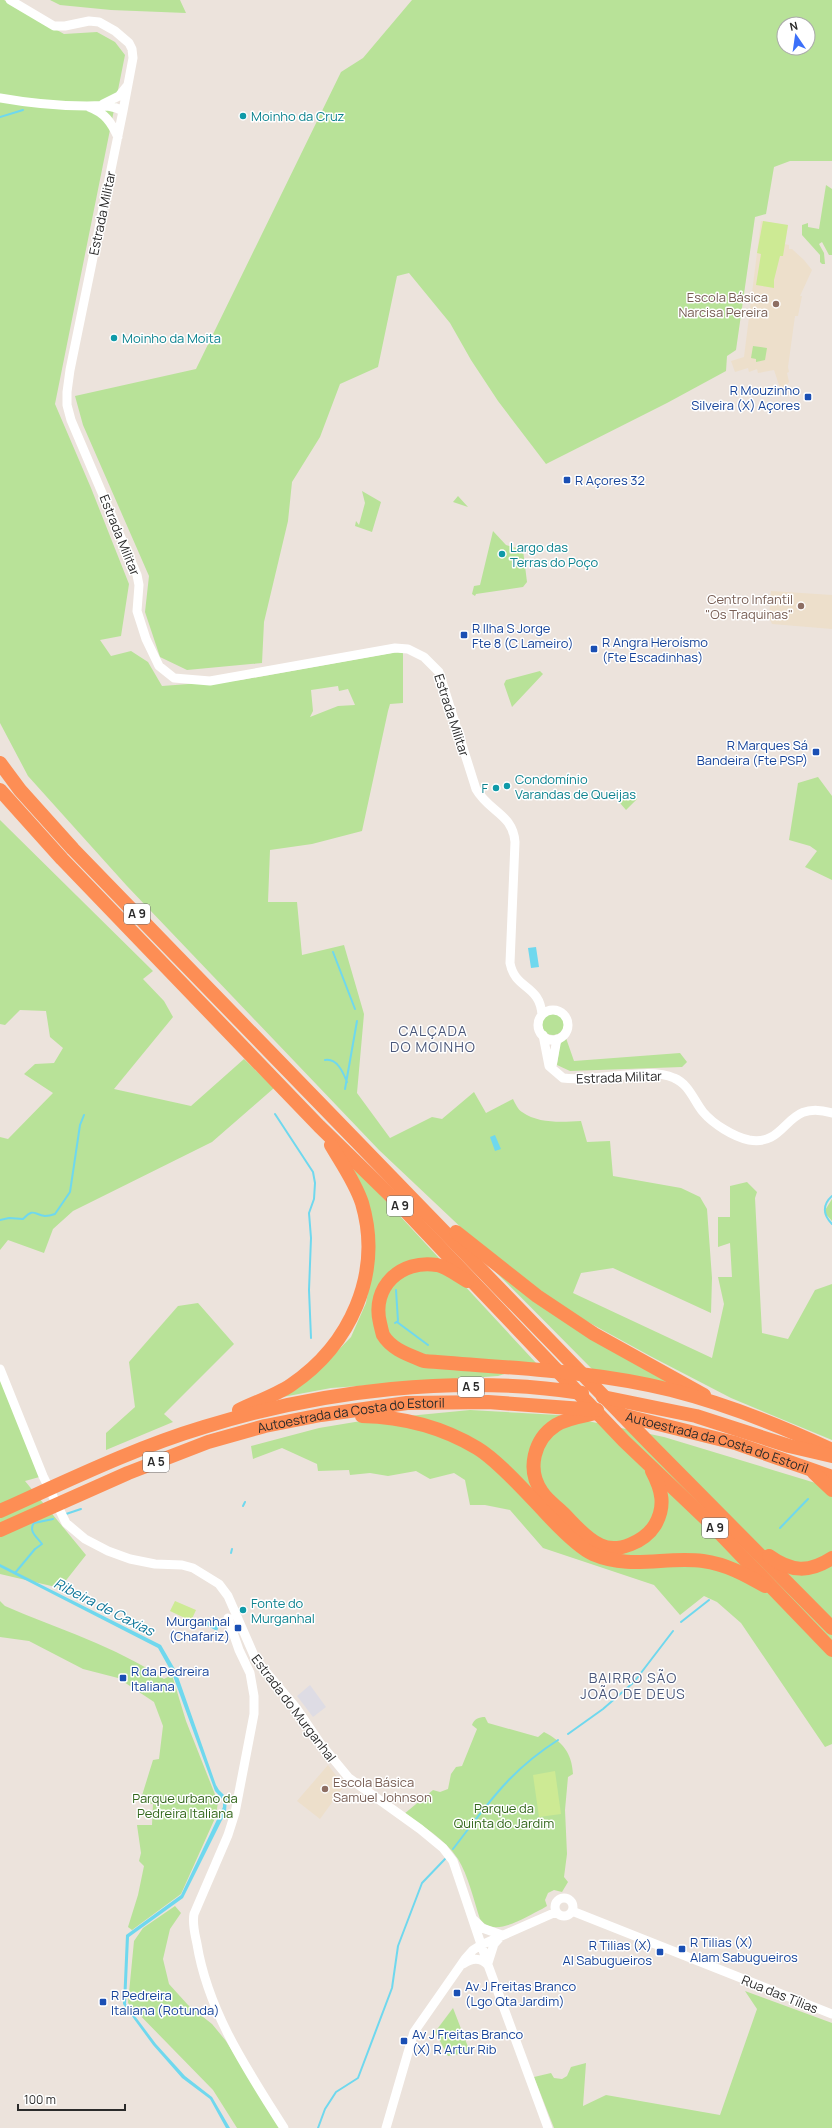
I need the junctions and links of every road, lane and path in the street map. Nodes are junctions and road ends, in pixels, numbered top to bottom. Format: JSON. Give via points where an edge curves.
{"nodes":[{"id":1,"x":10,"y":0,"type":"edge"},
{"id":2,"x":128,"y":84,"type":"junction"},
{"id":3,"x":0,"y":98,"type":"edge"},
{"id":4,"x":100,"y":107,"type":"junction"},
{"id":5,"x":123,"y":111,"type":"junction"},
{"id":6,"x":118,"y":137,"type":"junction"},
{"id":7,"x":0,"y":763,"type":"edge"},
{"id":8,"x":0,"y":790,"type":"edge"},
{"id":9,"x":538,"y":997,"type":"junction"},
{"id":10,"x":557,"y":1011,"type":"junction"},
{"id":11,"x":542,"y":1016,"type":"junction"},
{"id":12,"x":543,"y":1035,"type":"junction"},
{"id":13,"x":557,"y":1039,"type":"junction"},
{"id":14,"x":553,"y":1071,"type":"junction"},
{"id":15,"x":832,"y":1113,"type":"edge"},
{"id":16,"x":319,"y":1126,"type":"junction"},
{"id":17,"x":408,"y":1193,"type":"junction"},
{"id":18,"x":480,"y":1288,"type":"junction"},
{"id":19,"x":0,"y":1369,"type":"edge"},
{"id":20,"x":714,"y":1403,"type":"junction"},
{"id":21,"x":605,"y":1411,"type":"junction"},
{"id":22,"x":321,"y":1415,"type":"junction"},
{"id":23,"x":204,"y":1427,"type":"junction"},
{"id":24,"x":832,"y":1450,"type":"edge"},
{"id":25,"x":832,"y":1456,"type":"edge"},
{"id":26,"x":647,"y":1462,"type":"junction"},
{"id":27,"x":811,"y":1470,"type":"junction"},
{"id":28,"x":832,"y":1477,"type":"edge"},
{"id":29,"x":832,"y":1490,"type":"edge"},
{"id":30,"x":0,"y":1511,"type":"edge"},
{"id":31,"x":0,"y":1530,"type":"edge"},
{"id":32,"x":743,"y":1537,"type":"junction"},
{"id":33,"x":832,"y":1558,"type":"edge"},
{"id":34,"x":781,"y":1596,"type":"junction"},
{"id":35,"x":228,"y":1618,"type":"dead end"},
{"id":36,"x":832,"y":1628,"type":"edge"},
{"id":37,"x":832,"y":1650,"type":"edge"},
{"id":38,"x":572,"y":1911,"type":"junction"},
{"id":39,"x":556,"y":1912,"type":"junction"},
{"id":40,"x":474,"y":1920,"type":"junction"},
{"id":41,"x":502,"y":1935,"type":"junction"},
{"id":42,"x":481,"y":1945,"type":"junction"},
{"id":43,"x":462,"y":1964,"type":"junction"},
{"id":44,"x":488,"y":1965,"type":"junction"},
{"id":45,"x":832,"y":2014,"type":"edge"},
{"id":46,"x":284,"y":2128,"type":"edge"},
{"id":47,"x":386,"y":2128,"type":"edge"},
{"id":48,"x":548,"y":2128,"type":"edge"}],
"edges":[{"from":1,"to":2,"type":"street","name":"Estrada Militar","via":[[54,26],[89,21],[99,22],[115,31],[132,49],[133,58]]},
{"from":2,"to":4,"type":"street","via":[[119,96]]},
{"from":2,"to":5,"type":"street","name":"Estrada Militar"},
{"from":3,"to":4,"type":"street"},
{"from":4,"to":5,"type":"street","via":[[115,106]]},
{"from":4,"to":6,"type":"street"},
{"from":5,"to":6,"type":"street","name":"Estrada Militar"},
{"from":6,"to":9,"type":"street","name":"Estrada Militar","via":[[70,370],[67,404],[71,420],[137,575],[137,611],[146,639],[159,666],[174,678],[210,681],[396,648],[408,650],[430,662],[444,681],[476,789],[486,802],[509,822],[514,832],[510,963],[516,978]]},
{"from":7,"to":17,"type":"highway","number":"A 9","via":[[20,790],[73,849]]},
{"from":8,"to":16,"type":"highway","number":"A 9","via":[[67,864]]},
{"from":9,"to":10,"type":"street","name":"Estrada Militar"},
{"from":9,"to":11,"type":"street"},
{"from":10,"to":11,"type":"street","via":[[546,1012]]},
{"from":10,"to":13,"type":"street","via":[[565,1016],[568,1027],[564,1035]]},
{"from":11,"to":12,"type":"street","via":[[538,1020]]},
{"from":12,"to":13,"type":"street","via":[[551,1040]]},
{"from":12,"to":14,"type":"street","via":[[549,1066]]},
{"from":13,"to":14,"type":"street","via":[[552,1057]]},
{"from":14,"to":15,"type":"street","name":"Estrada Militar","via":[[567,1078],[666,1075],[684,1084],[720,1127],[749,1140],[769,1139],[796,1114],[805,1110],[820,1109]]},
{"from":16,"to":18,"type":"highway","number":"A 9"},
{"from":16,"to":23,"type":"highway","via":[[353,1180],[362,1204],[366,1224],[367,1265],[356,1309],[328,1354],[290,1386]]},
{"from":17,"to":20,"type":"highway","via":[[537,1296],[594,1334],[699,1391]]},
{"from":17,"to":32,"type":"highway","number":"A 9"},
{"from":18,"to":20,"type":"highway","via":[[438,1265],[419,1264],[398,1272],[383,1288],[377,1311],[384,1335],[400,1352],[424,1361],[599,1377],[670,1390]]},
{"from":18,"to":26,"type":"highway","number":"A 9","via":[[624,1441]]},
{"from":19,"to":40,"type":"street","name":"Estrada do Murganhal","via":[[62,1518],[85,1539],[108,1552],[155,1564],[193,1568],[219,1584],[228,1596],[256,1660],[349,1778],[420,1829],[443,1848],[453,1861]]},
{"from":20,"to":24,"type":"highway"},
{"from":21,"to":22,"type":"highway","name":"Autoestrada da Costa do Estoril","number":"A 5","via":[[488,1402],[408,1403]]},
{"from":21,"to":26,"type":"highway","via":[[562,1422],[543,1436],[535,1451],[534,1472],[541,1491],[583,1533],[600,1546],[618,1548],[633,1544],[650,1534],[662,1511],[661,1490]]},
{"from":21,"to":27,"type":"highway","name":"Autoestrada da Costa do Estoril","number":"A 5","via":[[735,1443]]},
{"from":22,"to":31,"type":"highway","name":"Autoestrada da Costa do Estoril","number":"A 5","via":[[265,1426],[208,1442],[78,1494]]},
{"from":22,"to":34,"type":"highway","via":[[380,1417],[436,1428],[478,1449],[516,1482],[560,1528],[592,1554],[624,1563],[703,1561],[725,1566]]},
{"from":23,"to":25,"type":"highway","name":"Autoestrada da Costa do Estoril","number":"A 5","via":[[319,1398],[407,1387],[547,1388],[624,1400],[696,1416],[789,1446]]},
{"from":23,"to":30,"type":"highway","name":"Autoestrada da Costa do Estoril","number":"A 5","via":[[127,1455]]},
{"from":26,"to":34,"type":"highway","number":"A 9"},
{"from":27,"to":28,"type":"highway","name":"Autoestrada da Costa do Estoril","number":"A 5"},
{"from":27,"to":29,"type":"highway"},
{"from":32,"to":33,"type":"highway","via":[[779,1564],[801,1570],[820,1566]]},
{"from":32,"to":36,"type":"highway","number":"A 9"},
{"from":34,"to":37,"type":"highway","number":"A 9"},
{"from":35,"to":46,"type":"street","via":[[250,1673],[254,1714],[235,1813],[193,1922],[201,1967],[231,2042]]},
{"from":38,"to":39,"type":"street","via":[[568,1916],[562,1917]]},
{"from":38,"to":39,"type":"street","via":[[572,1903],[565,1898],[557,1901],[554,1906]]},
{"from":38,"to":45,"type":"street","name":"Rua das Tílias"},
{"from":39,"to":41,"type":"street"},
{"from":40,"to":41,"type":"street","via":[[482,1928]]},
{"from":40,"to":42,"type":"street","name":"Estrada do Murganhal"},
{"from":41,"to":42,"type":"street"},
{"from":41,"to":44,"type":"street","via":[[494,1944]]},
{"from":42,"to":43,"type":"street","via":[[469,1954]]},
{"from":42,"to":44,"type":"street","name":"Estrada do Murganhal"},
{"from":43,"to":44,"type":"street","via":[[477,1959]]},
{"from":43,"to":47,"type":"street","via":[[414,2032]]},
{"from":44,"to":48,"type":"street","name":"Estrada do Murganhal"}]}
